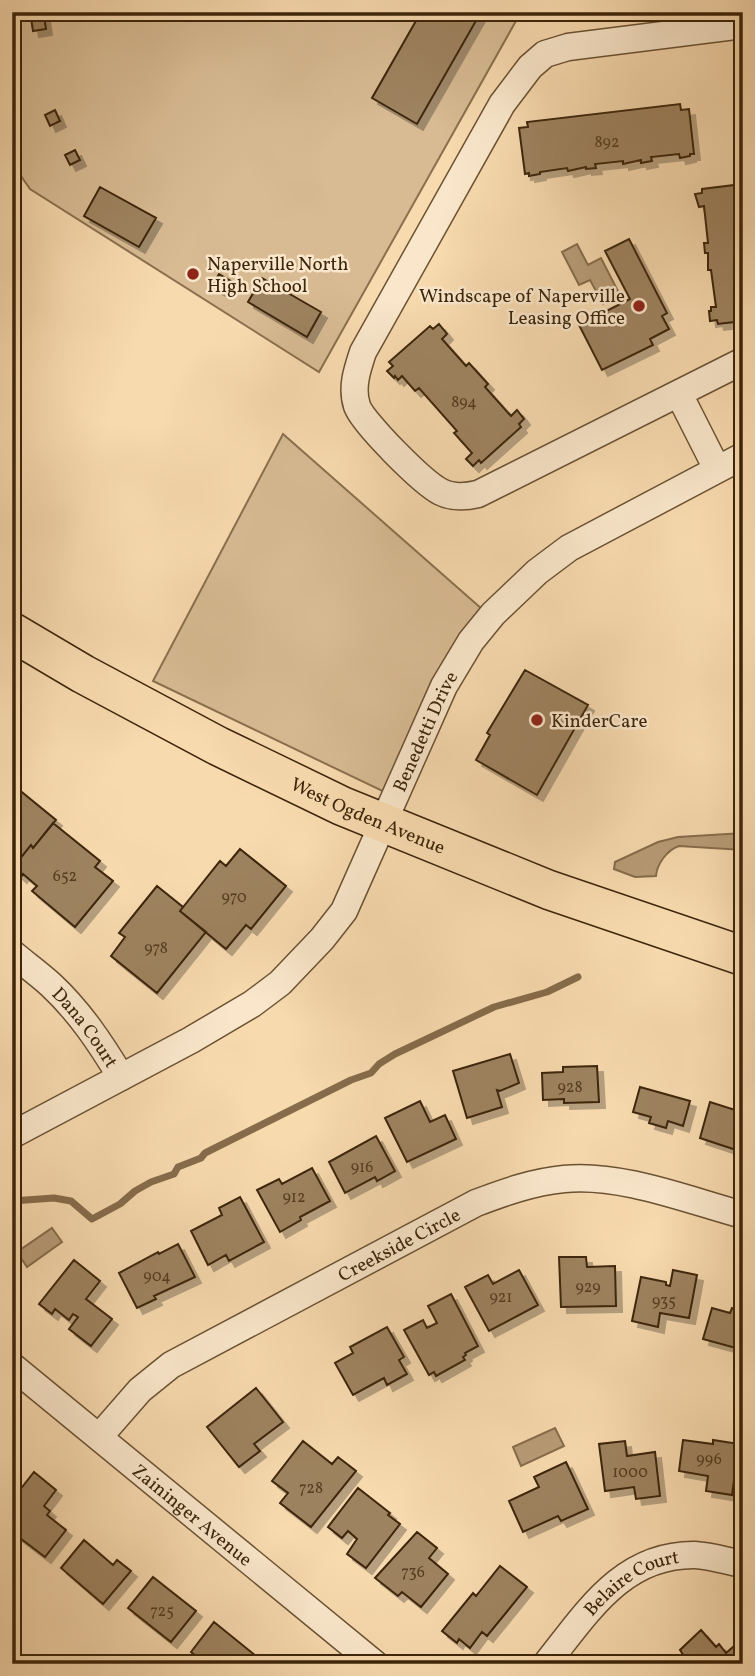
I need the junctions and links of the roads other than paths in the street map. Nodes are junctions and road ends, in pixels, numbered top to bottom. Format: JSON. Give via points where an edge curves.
{"nodes":[{"id":1,"x":743,"y":25,"type":"edge"},
{"id":2,"x":743,"y":361,"type":"edge"},
{"id":3,"x":679,"y":394,"type":"junction"},
{"id":4,"x":743,"y":456,"type":"edge"},
{"id":5,"x":717,"y":469,"type":"junction"},
{"id":6,"x":12,"y":632,"type":"edge"},
{"id":7,"x":384,"y":823,"type":"junction"},
{"id":8,"x":12,"y":953,"type":"edge"},
{"id":9,"x":743,"y":956,"type":"edge"},
{"id":10,"x":121,"y":1077,"type":"junction"},
{"id":11,"x":12,"y":1135,"type":"edge"},
{"id":12,"x":743,"y":1215,"type":"edge"},
{"id":13,"x":12,"y":1366,"type":"edge"},
{"id":14,"x":99,"y":1437,"type":"junction"},
{"id":15,"x":743,"y":1564,"type":"edge"},
{"id":16,"x":375,"y":1664,"type":"edge"},
{"id":17,"x":546,"y":1664,"type":"edge"}],
"edges":[{"from":1,"to":3,"type":"street","via":[[568,47],[545,54],[502,104],[363,352],[355,385],[364,419],[429,485],[464,497]]},
{"from":2,"to":3,"type":"street"},
{"from":3,"to":5,"type":"street"},
{"from":4,"to":5,"type":"street","name":"Benedetti Drive"},
{"from":5,"to":7,"type":"street","name":"Benedetti Drive","via":[[569,548],[493,614],[444,686]]},
{"from":6,"to":7,"type":"main road","name":"West Ogden Avenue","via":[[218,746]]},
{"from":7,"to":9,"type":"main road","name":"West Ogden Avenue","via":[[549,890]]},
{"from":7,"to":10,"type":"street","name":"Benedetti Drive","via":[[344,911],[280,983],[252,1004]]},
{"from":8,"to":10,"type":"street","name":"Dana Court","via":[[76,1010]]},
{"from":10,"to":11,"type":"street","name":"Benedetti Drive"},
{"from":12,"to":14,"type":"street","name":"Creekside Circle","via":[[632,1185],[587,1179],[518,1187],[476,1203],[171,1365],[140,1390]]},
{"from":13,"to":14,"type":"street","name":"Zaininger Avenue"},
{"from":14,"to":16,"type":"street","name":"Zaininger Avenue"},
{"from":15,"to":17,"type":"street","name":"Belaire Court","via":[[698,1555],[673,1556],[632,1571],[608,1588]]}]}
